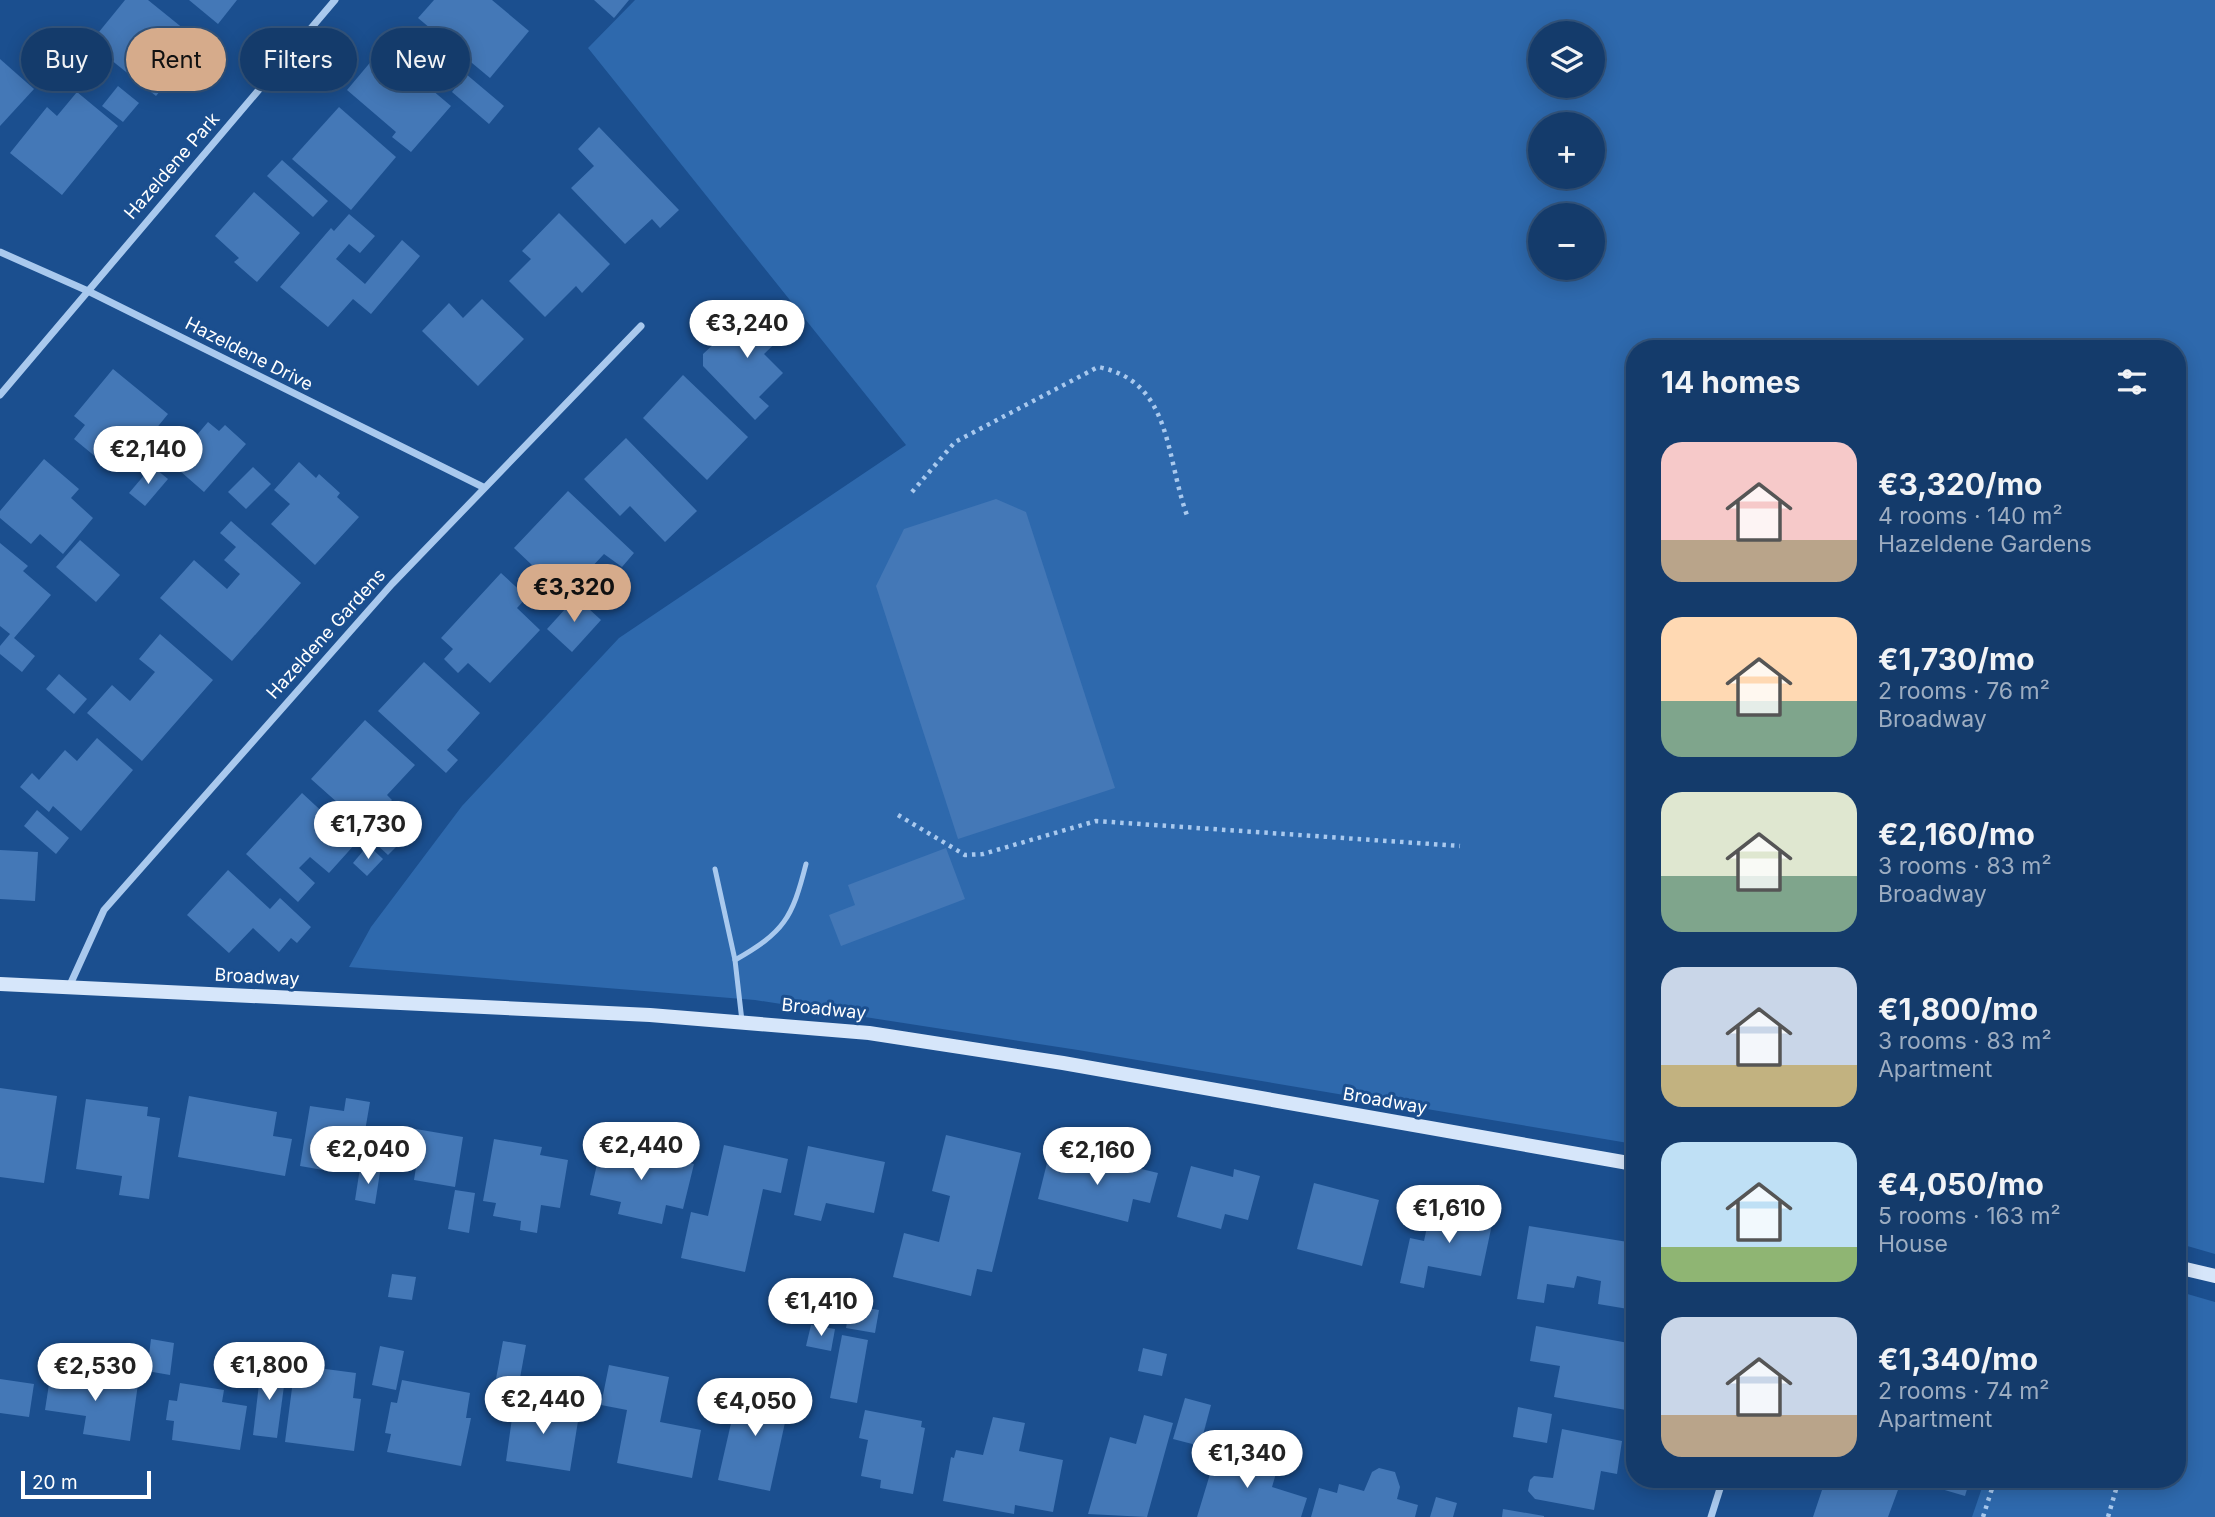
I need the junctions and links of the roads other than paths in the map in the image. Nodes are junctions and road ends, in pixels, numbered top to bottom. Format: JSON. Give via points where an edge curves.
{"nodes":[{"id":1,"x":335,"y":0,"type":"edge"},
{"id":2,"x":0,"y":252,"type":"edge"},
{"id":3,"x":88,"y":291,"type":"junction"},
{"id":4,"x":641,"y":326,"type":"dead end"},
{"id":5,"x":0,"y":396,"type":"edge"},
{"id":6,"x":483,"y":488,"type":"junction"},
{"id":7,"x":806,"y":864,"type":"dead end"},
{"id":8,"x":715,"y":869,"type":"dead end"},
{"id":9,"x":735,"y":960,"type":"junction"},
{"id":10,"x":0,"y":984,"type":"edge"},
{"id":11,"x":69,"y":988,"type":"junction"},
{"id":12,"x":742,"y":1021,"type":"junction"},
{"id":13,"x":1626,"y":1163,"type":"edge"},
{"id":14,"x":2186,"y":1269,"type":"edge"},
{"id":15,"x":2215,"y":1276,"type":"edge"},
{"id":16,"x":1720,"y":1488,"type":"edge"},
{"id":17,"x":1711,"y":1517,"type":"edge"}],
"edges":[{"from":1,"to":3,"type":"street","name":"Hazeldene Park"},
{"from":2,"to":3,"type":"street","name":"Hazeldene Drive"},
{"from":3,"to":5,"type":"street","name":"Hazeldene Park"},
{"from":3,"to":6,"type":"street","name":"Hazeldene Drive"},
{"from":4,"to":6,"type":"street","name":"Hazeldene Gardens"},
{"from":6,"to":11,"type":"street","name":"Hazeldene Gardens","via":[[392,584],[104,910]]},
{"from":7,"to":9,"type":"lane","via":[[798,895],[771,939]]},
{"from":8,"to":9,"type":"lane"},
{"from":9,"to":12,"type":"lane"},
{"from":10,"to":11,"type":"street","name":"Broadway"},
{"from":11,"to":12,"type":"street","name":"Broadway"},
{"from":12,"to":13,"type":"street","name":"Broadway","via":[[869,1033],[1037,1059]]},
{"from":14,"to":15,"type":"street"},
{"from":16,"to":17,"type":"street"}]}
